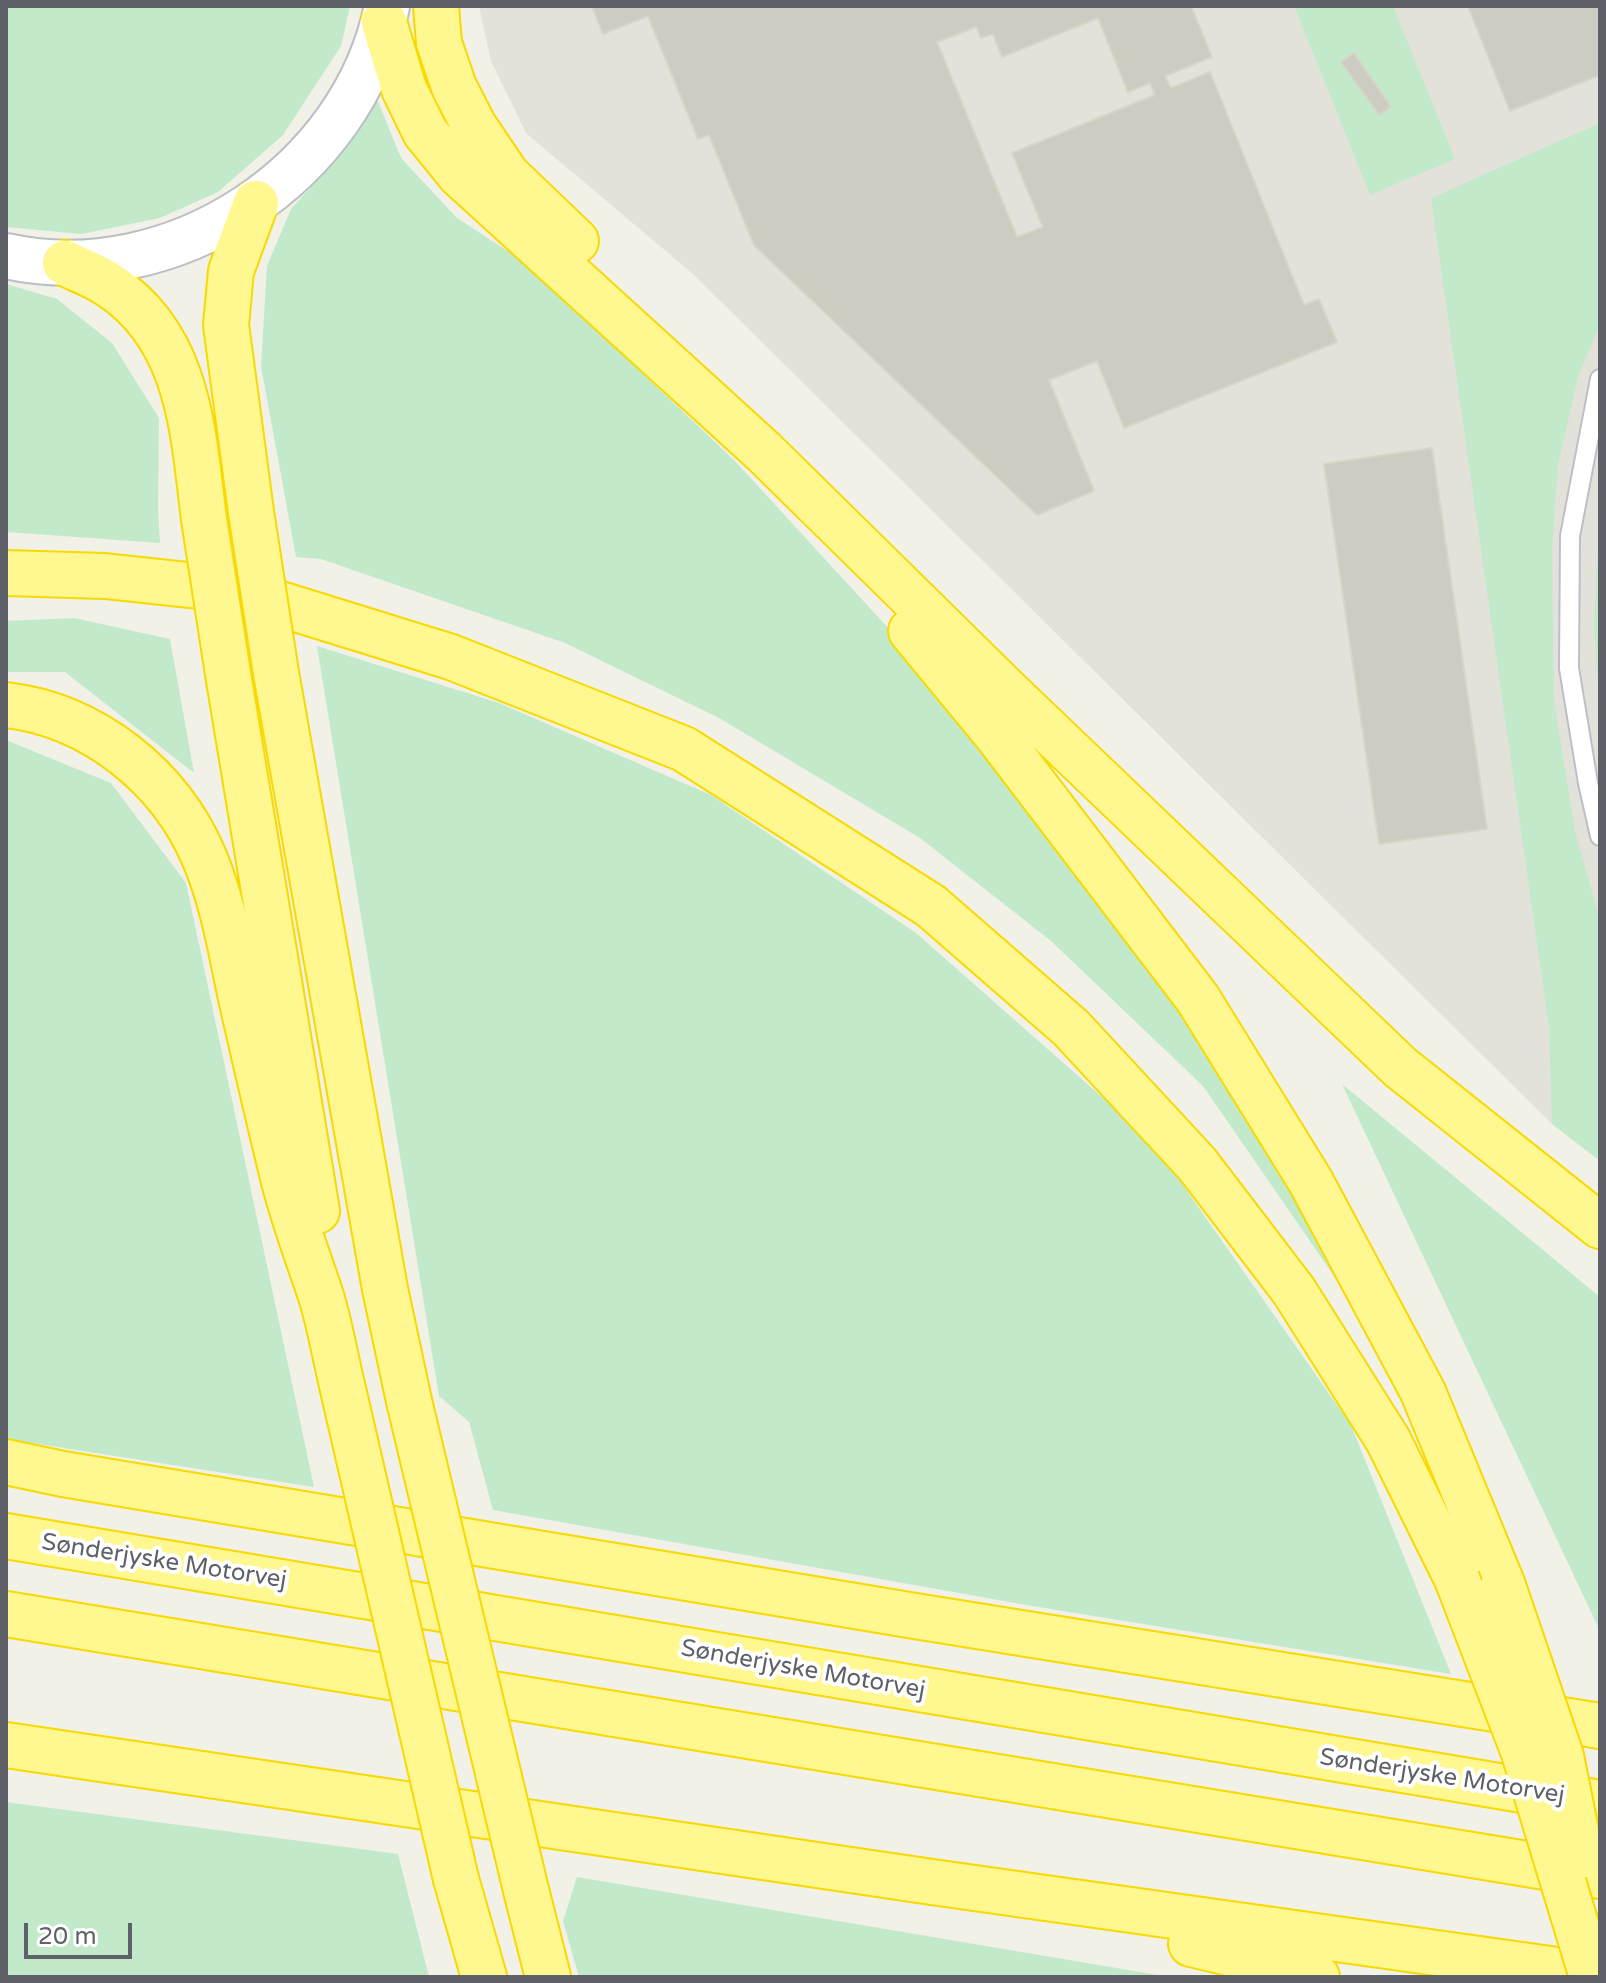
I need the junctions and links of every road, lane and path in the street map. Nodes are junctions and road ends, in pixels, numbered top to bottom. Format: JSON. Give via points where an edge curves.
{"nodes":[{"id":1,"x":436,"y":6,"type":"edge"},
{"id":2,"x":385,"y":14,"type":"edge"},
{"id":3,"x":256,"y":203,"type":"junction"},
{"id":4,"x":6,"y":256,"type":"edge"},
{"id":5,"x":65,"y":263,"type":"junction"},
{"id":6,"x":1600,"y":379,"type":"edge"},
{"id":7,"x":763,"y":451,"type":"junction"},
{"id":8,"x":6,"y":573,"type":"edge"},
{"id":9,"x":1006,"y":690,"type":"junction"},
{"id":10,"x":6,"y":705,"type":"edge"},
{"id":11,"x":1600,"y":836,"type":"edge"},
{"id":12,"x":1600,"y":1226,"type":"edge"},
{"id":13,"x":321,"y":1298,"type":"junction"},
{"id":14,"x":6,"y":1462,"type":"edge"},
{"id":15,"x":6,"y":1536,"type":"edge"},
{"id":16,"x":6,"y":1614,"type":"edge"},
{"id":17,"x":1600,"y":1726,"type":"edge"},
{"id":18,"x":6,"y":1745,"type":"edge"},
{"id":19,"x":6,"y":1773,"type":"edge"},
{"id":20,"x":1600,"y":1803,"type":"edge"},
{"id":21,"x":561,"y":1828,"type":"junction"},
{"id":22,"x":1600,"y":1876,"type":"edge"},
{"id":23,"x":932,"y":1882,"type":"junction"},
{"id":24,"x":483,"y":1974,"type":"edge"},
{"id":25,"x":548,"y":1977,"type":"edge"},
{"id":26,"x":1317,"y":1977,"type":"edge"},
{"id":27,"x":1597,"y":1977,"type":"edge"}],
"edges":[{"from":1,"to":9,"type":"highway","via":[[439,43],[454,87],[507,175],[855,510]]},
{"from":2,"to":3,"type":"street","via":[[364,75],[335,124],[299,167]]},
{"from":2,"to":7,"type":"highway","via":[[409,99],[425,132],[460,175]]},
{"from":3,"to":5,"type":"street","via":[[165,248]]},
{"from":3,"to":25,"type":"highway","bridge":true,"via":[[231,271],[226,325],[276,673],[385,1289]]},
{"from":4,"to":5,"type":"street"},
{"from":5,"to":13,"type":"highway","bridge":true,"via":[[110,286],[148,320],[176,364],[190,413],[317,1206]]},
{"from":6,"to":11,"type":"lane","via":[[1570,536],[1569,668]]},
{"from":7,"to":9,"type":"highway"},
{"from":7,"to":27,"type":"highway","bridge":true,"via":[[996,734],[1198,999],[1311,1182],[1423,1392],[1503,1586],[1561,1756],[1575,1817]]},
{"from":8,"to":27,"type":"highway","bridge":true,"via":[[105,576],[235,590],[451,657],[684,749],[931,906],[1071,1028],[1197,1164],[1294,1291],[1388,1440],[1457,1579],[1524,1753]]},
{"from":9,"to":12,"type":"highway","via":[[1400,1067]]},
{"from":10,"to":13,"type":"highway","via":[[49,714],[116,748],[160,788],[193,832],[221,911],[290,1211]]},
{"from":13,"to":24,"type":"highway","bridge":true,"via":[[456,1879]]},
{"from":14,"to":17,"type":"highway"},
{"from":15,"to":20,"type":"highway","name":"Sønderjyske Motorvej"},
{"from":16,"to":22,"type":"highway"},
{"from":18,"to":21,"type":"highway"},
{"from":19,"to":21,"type":"highway"},
{"from":21,"to":23,"type":"highway"},
{"from":23,"to":26,"type":"highway"},
{"from":23,"to":27,"type":"highway"}]}
